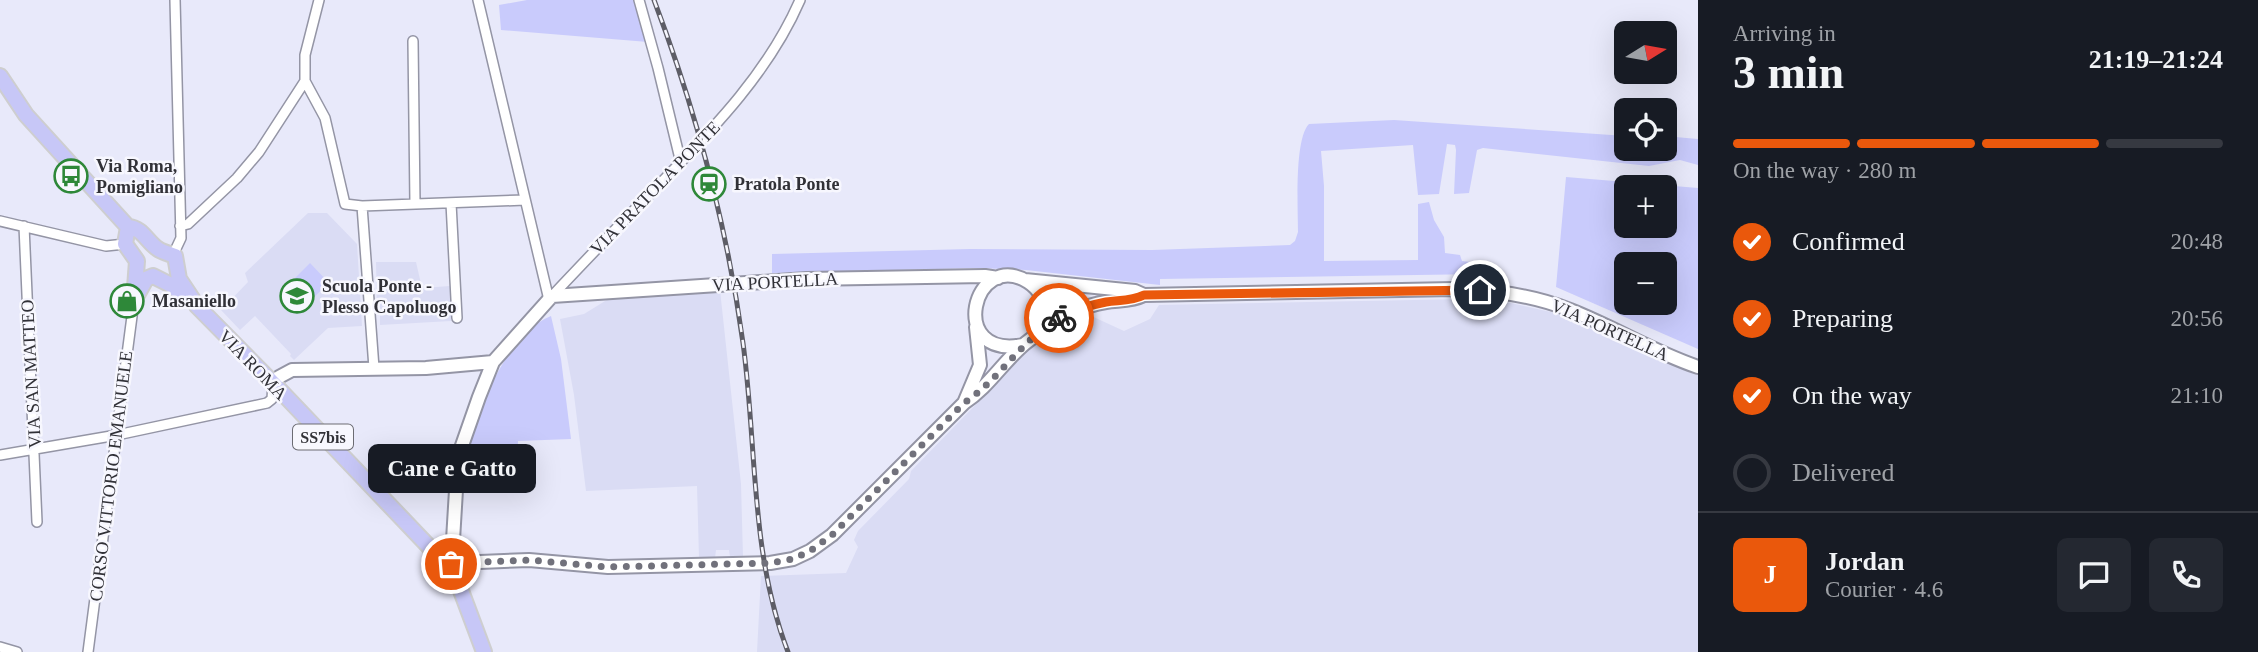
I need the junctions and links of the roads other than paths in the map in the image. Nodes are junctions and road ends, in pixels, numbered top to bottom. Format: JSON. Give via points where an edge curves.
{"nodes":[{"id":1,"x":175,"y":0,"type":"edge"},
{"id":2,"x":319,"y":0,"type":"edge"},
{"id":3,"x":478,"y":0,"type":"edge"},
{"id":4,"x":639,"y":0,"type":"edge"},
{"id":5,"x":800,"y":0,"type":"edge"},
{"id":6,"x":413,"y":41,"type":"dead end"},
{"id":7,"x":0,"y":76,"type":"edge"},
{"id":8,"x":305,"y":81,"type":"junction"},
{"id":9,"x":0,"y":85,"type":"edge"},
{"id":10,"x":12,"y":97,"type":"junction"},
{"id":11,"x":681,"y":163,"type":"junction"},
{"id":12,"x":525,"y":200,"type":"junction"},
{"id":13,"x":451,"y":203,"type":"junction"},
{"id":14,"x":415,"y":204,"type":"junction"},
{"id":15,"x":362,"y":206,"type":"junction"},
{"id":16,"x":0,"y":220,"type":"edge"},
{"id":17,"x":24,"y":226,"type":"junction"},
{"id":18,"x":180,"y":226,"type":"junction"},
{"id":19,"x":128,"y":228,"type":"junction"},
{"id":20,"x":125,"y":244,"type":"junction"},
{"id":21,"x":173,"y":255,"type":"junction"},
{"id":22,"x":998,"y":278,"type":"junction"},
{"id":23,"x":1024,"y":279,"type":"junction"},
{"id":24,"x":1144,"y":295,"type":"junction"},
{"id":25,"x":551,"y":298,"type":"junction"},
{"id":26,"x":134,"y":301,"type":"junction"},
{"id":27,"x":197,"y":306,"type":"junction"},
{"id":28,"x":457,"y":318,"type":"dead end"},
{"id":29,"x":976,"y":323,"type":"junction"},
{"id":30,"x":1040,"y":331,"type":"junction"},
{"id":31,"x":1023,"y":345,"type":"junction"},
{"id":32,"x":493,"y":362,"type":"junction"},
{"id":33,"x":1698,"y":367,"type":"edge"},
{"id":34,"x":374,"y":368,"type":"junction"},
{"id":35,"x":273,"y":383,"type":"junction"},
{"id":36,"x":964,"y":403,"type":"junction"},
{"id":37,"x":117,"y":435,"type":"junction"},
{"id":38,"x":34,"y":451,"type":"junction"},
{"id":39,"x":0,"y":456,"type":"edge"},
{"id":40,"x":37,"y":522,"type":"dead end"},
{"id":41,"x":451,"y":564,"type":"junction"},
{"id":42,"x":0,"y":647,"type":"edge"},
{"id":43,"x":17,"y":652,"type":"edge"},
{"id":44,"x":88,"y":652,"type":"edge"},
{"id":45,"x":484,"y":652,"type":"edge"}],
"edges":[{"from":1,"to":18,"type":"street"},
{"from":2,"to":8,"type":"street","via":[[305,55]]},
{"from":3,"to":12,"type":"street"},
{"from":4,"to":11,"type":"street"},
{"from":5,"to":11,"type":"street","name":"VIA PRATOLA PONTE","via":[[762,69]]},
{"from":6,"to":14,"type":"street"},
{"from":7,"to":10,"type":"main road"},
{"from":8,"to":15,"type":"street","via":[[325,118],[345,204]]},
{"from":8,"to":18,"type":"street","via":[[237,178],[188,224]]},
{"from":9,"to":10,"type":"main road"},
{"from":10,"to":19,"type":"main road"},
{"from":11,"to":25,"type":"street","name":"VIA PRATOLA PONTE"},
{"from":12,"to":13,"type":"street"},
{"from":12,"to":25,"type":"street"},
{"from":13,"to":14,"type":"street"},
{"from":13,"to":28,"type":"street"},
{"from":14,"to":15,"type":"street"},
{"from":15,"to":34,"type":"street"},
{"from":16,"to":17,"type":"street"},
{"from":17,"to":20,"type":"street","via":[[106,246]]},
{"from":17,"to":38,"type":"street","name":"VIA SAN MATTEO"},
{"from":18,"to":21,"type":"street","via":[[181,238]]},
{"from":19,"to":20,"type":"main road"},
{"from":19,"to":21,"type":"main road","via":[[139,229],[159,250]]},
{"from":20,"to":26,"type":"main road","via":[[137,261]]},
{"from":21,"to":27,"type":"main road","number":"SS7bis","via":[[179,279]]},
{"from":22,"to":23,"type":"main road","name":"VIA PORTELLA"},
{"from":22,"to":25,"type":"main road","name":"VIA PORTELLA","via":[[772,281]]},
{"from":22,"to":29,"type":"main road","via":[[976,299]]},
{"from":23,"to":24,"type":"main road","name":"VIA PORTELLA"},
{"from":23,"to":30,"type":"main road","via":[[1042,297],[1045,318]]},
{"from":24,"to":30,"type":"main road","name":"VIA PORTELLA","via":[[1078,309]]},
{"from":24,"to":33,"type":"main road","name":"VIA PORTELLA","via":[[1505,292],[1569,309]]},
{"from":25,"to":32,"type":"main road","name":"VIA PRATOLA PONTE"},
{"from":26,"to":27,"type":"main road","number":"SS7bis","via":[[146,279],[153,276]]},
{"from":26,"to":37,"type":"street","name":"CORSO VITTORIO EMANUELE"},
{"from":27,"to":35,"type":"main road","name":"VIA ROMA","number":"SS7bis"},
{"from":29,"to":31,"type":"main road","via":[[981,333],[999,346]]},
{"from":29,"to":36,"type":"main road","via":[[980,365]]},
{"from":30,"to":31,"type":"main road","name":"VIA PORTELLA"},
{"from":31,"to":36,"type":"main road","name":"VIA PORTELLA"},
{"from":32,"to":34,"type":"main road"},
{"from":32,"to":41,"type":"main road","name":"VIA PRATOLA PONTE","via":[[458,457]]},
{"from":34,"to":35,"type":"main road","via":[[292,370]]},
{"from":35,"to":37,"type":"street","via":[[272,399],[267,403]]},
{"from":35,"to":41,"type":"main road","name":"VIA ROMA","number":"SS7bis","via":[[435,553]]},
{"from":36,"to":41,"type":"main road","name":"VIA PORTELLA","via":[[849,520],[800,556],[770,563],[608,567],[529,560]]},
{"from":37,"to":38,"type":"street"},
{"from":37,"to":44,"type":"street","name":"CORSO VITTORIO EMANUELE"},
{"from":38,"to":39,"type":"street"},
{"from":38,"to":40,"type":"street","name":"VIA SAN MATTEO"},
{"from":41,"to":45,"type":"main road","name":"VIA ROMA","number":"SS7bis"},
{"from":42,"to":43,"type":"street"}]}
